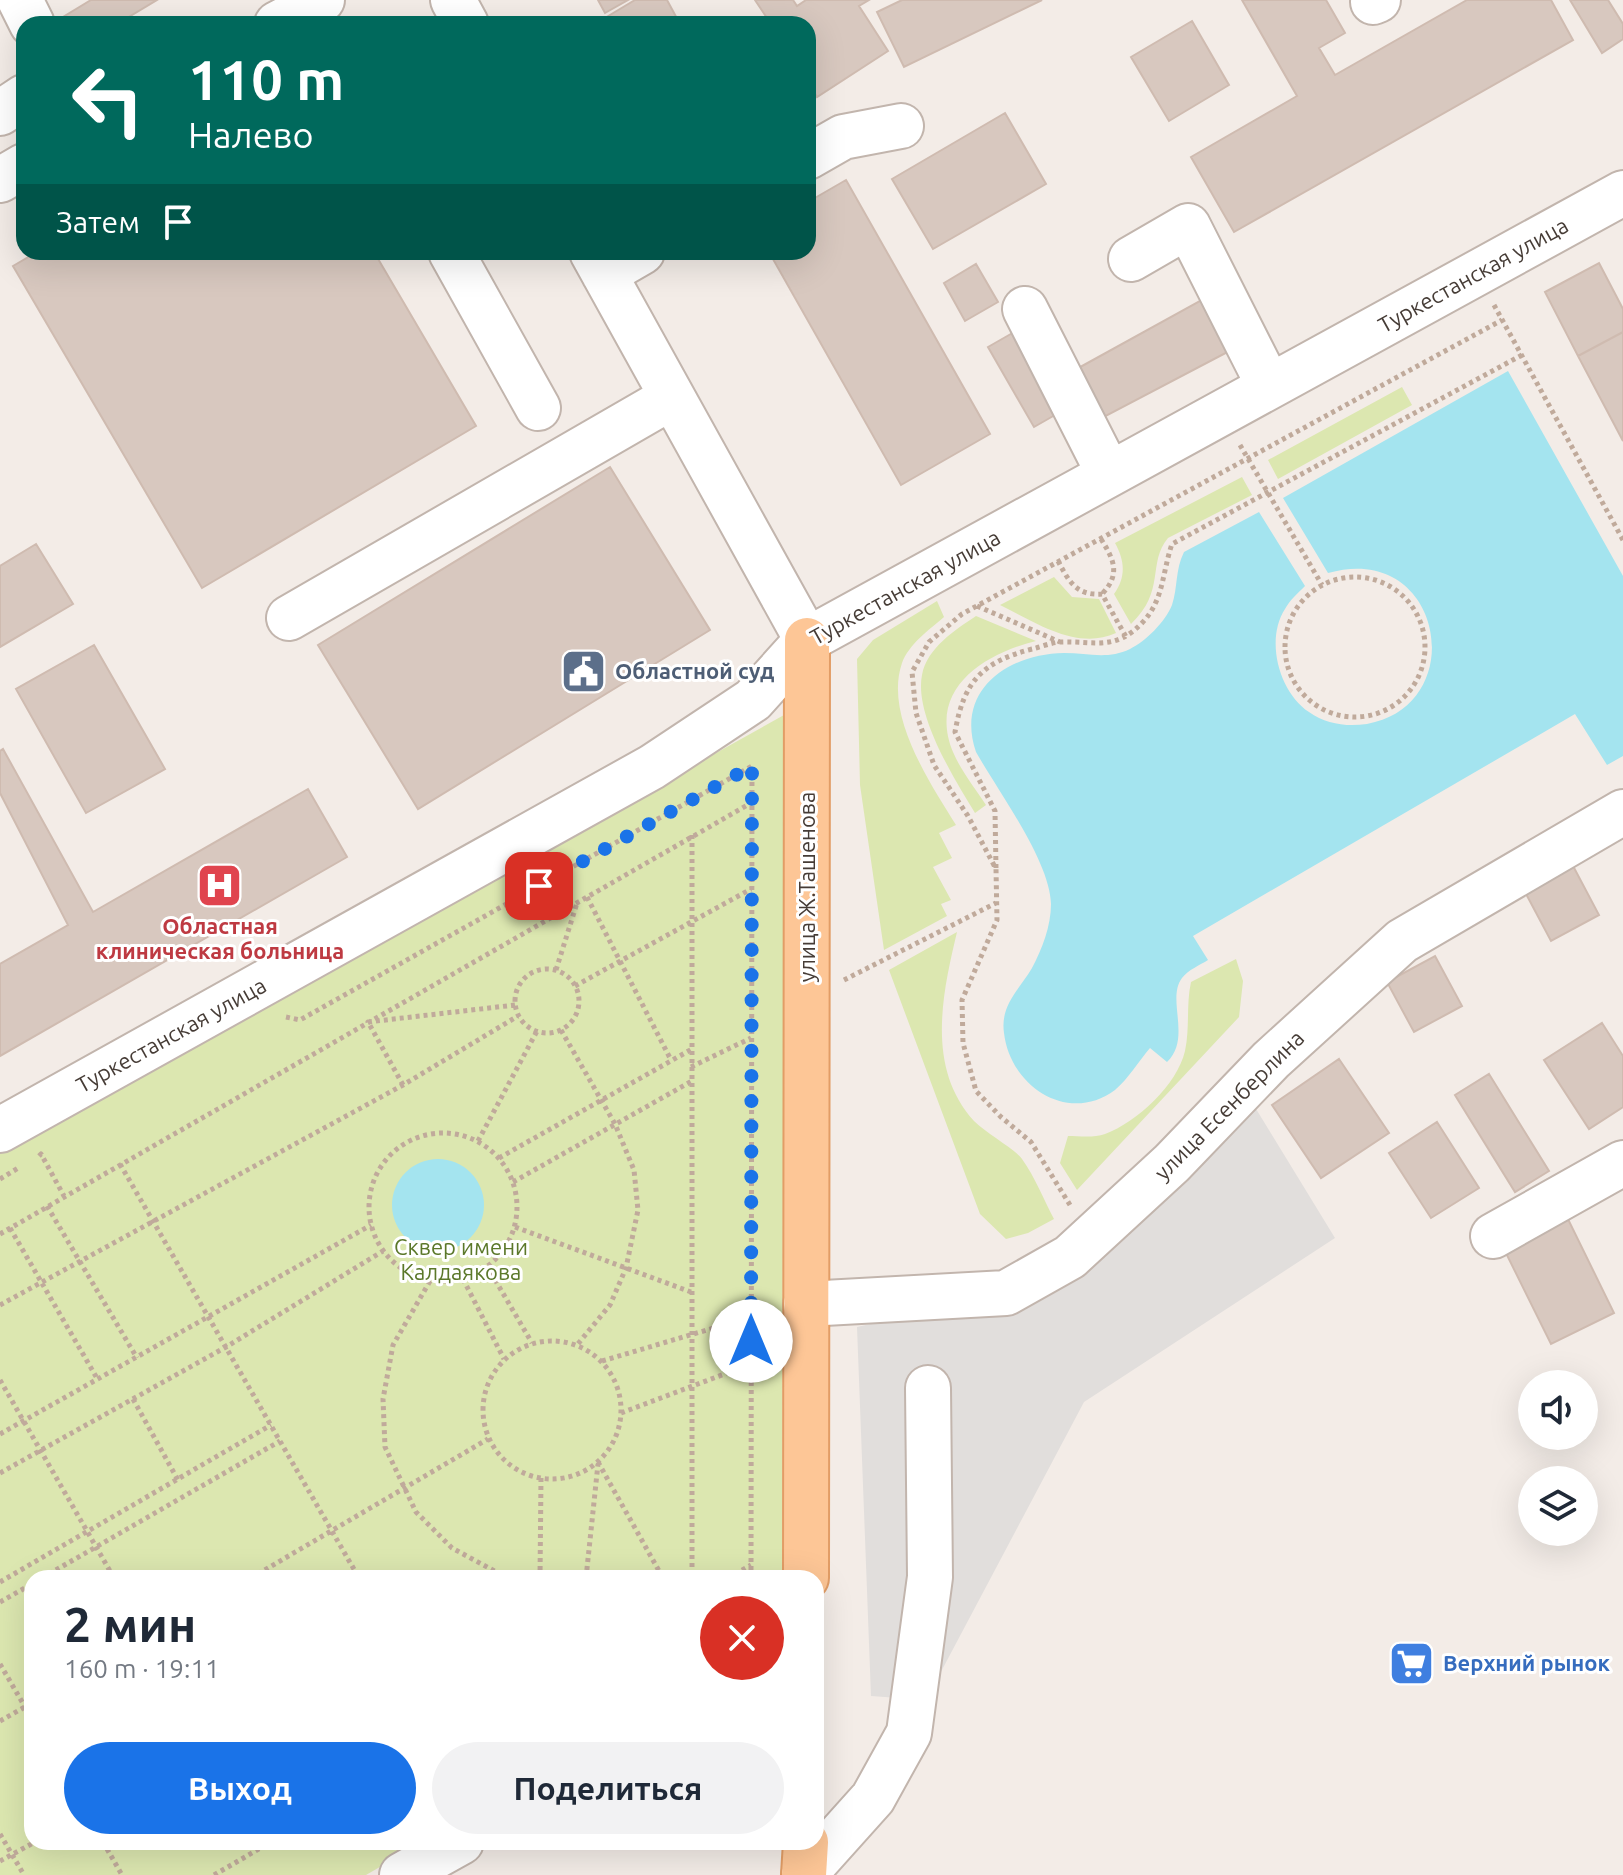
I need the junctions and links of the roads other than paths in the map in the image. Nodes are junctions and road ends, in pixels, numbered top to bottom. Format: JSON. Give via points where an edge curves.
{"nodes":[{"id":1,"x":901,"y":126,"type":"dead end"},
{"id":2,"x":816,"y":152,"type":"edge"},
{"id":3,"x":1623,"y":193,"type":"edge"},
{"id":4,"x":1131,"y":259,"type":"dead end"},
{"id":5,"x":455,"y":260,"type":"edge"},
{"id":6,"x":598,"y":263,"type":"edge"},
{"id":7,"x":1025,"y":309,"type":"dead end"},
{"id":8,"x":1269,"y":386,"type":"junction"},
{"id":9,"x":672,"y":397,"type":"junction"},
{"id":10,"x":538,"y":408,"type":"dead end"},
{"id":11,"x":1109,"y":474,"type":"junction"},
{"id":12,"x":289,"y":618,"type":"dead end"},
{"id":13,"x":807,"y":640,"type":"junction"},
{"id":14,"x":1623,"y":812,"type":"edge"},
{"id":15,"x":0,"y":1130,"type":"edge"},
{"id":16,"x":1623,"y":1163,"type":"edge"},
{"id":17,"x":1493,"y":1236,"type":"dead end"},
{"id":18,"x":806,"y":1304,"type":"junction"},
{"id":19,"x":928,"y":1388,"type":"dead end"},
{"id":20,"x":806,"y":1570,"type":"edge"},
{"id":21,"x":447,"y":1850,"type":"edge"},
{"id":22,"x":806,"y":1850,"type":"edge"},
{"id":23,"x":402,"y":1875,"type":"edge"},
{"id":24,"x":804,"y":1875,"type":"edge"}],
"edges":[{"from":1,"to":2,"type":"street","via":[[843,137]]},
{"from":3,"to":8,"type":"street","name":"Туркестанская улица"},
{"from":4,"to":8,"type":"street","via":[[1188,226]]},
{"from":5,"to":10,"type":"street"},
{"from":6,"to":9,"type":"street","name":"улица Ж.Ташенова"},
{"from":7,"to":11,"type":"street"},
{"from":8,"to":11,"type":"street","name":"Туркестанская улица"},
{"from":9,"to":12,"type":"street"},
{"from":9,"to":13,"type":"street","name":"улица Ж.Ташенова"},
{"from":11,"to":13,"type":"street","name":"Туркестанская улица"},
{"from":13,"to":15,"type":"street","name":"Туркестанская улица","via":[[753,700],[652,767]]},
{"from":13,"to":18,"type":"main road","name":"улица Ж.Ташенова"},
{"from":14,"to":18,"type":"street","name":"улица Есенберлина","via":[[1402,941],[1271,1060],[1172,1163],[1070,1257],[1006,1293]]},
{"from":16,"to":17,"type":"street"},
{"from":18,"to":20,"type":"main road","name":"улица Ж.Ташенова"},
{"from":19,"to":24,"type":"street","via":[[930,1577],[909,1733],[873,1798]]},
{"from":21,"to":23,"type":"street"},
{"from":22,"to":24,"type":"main road"}]}
